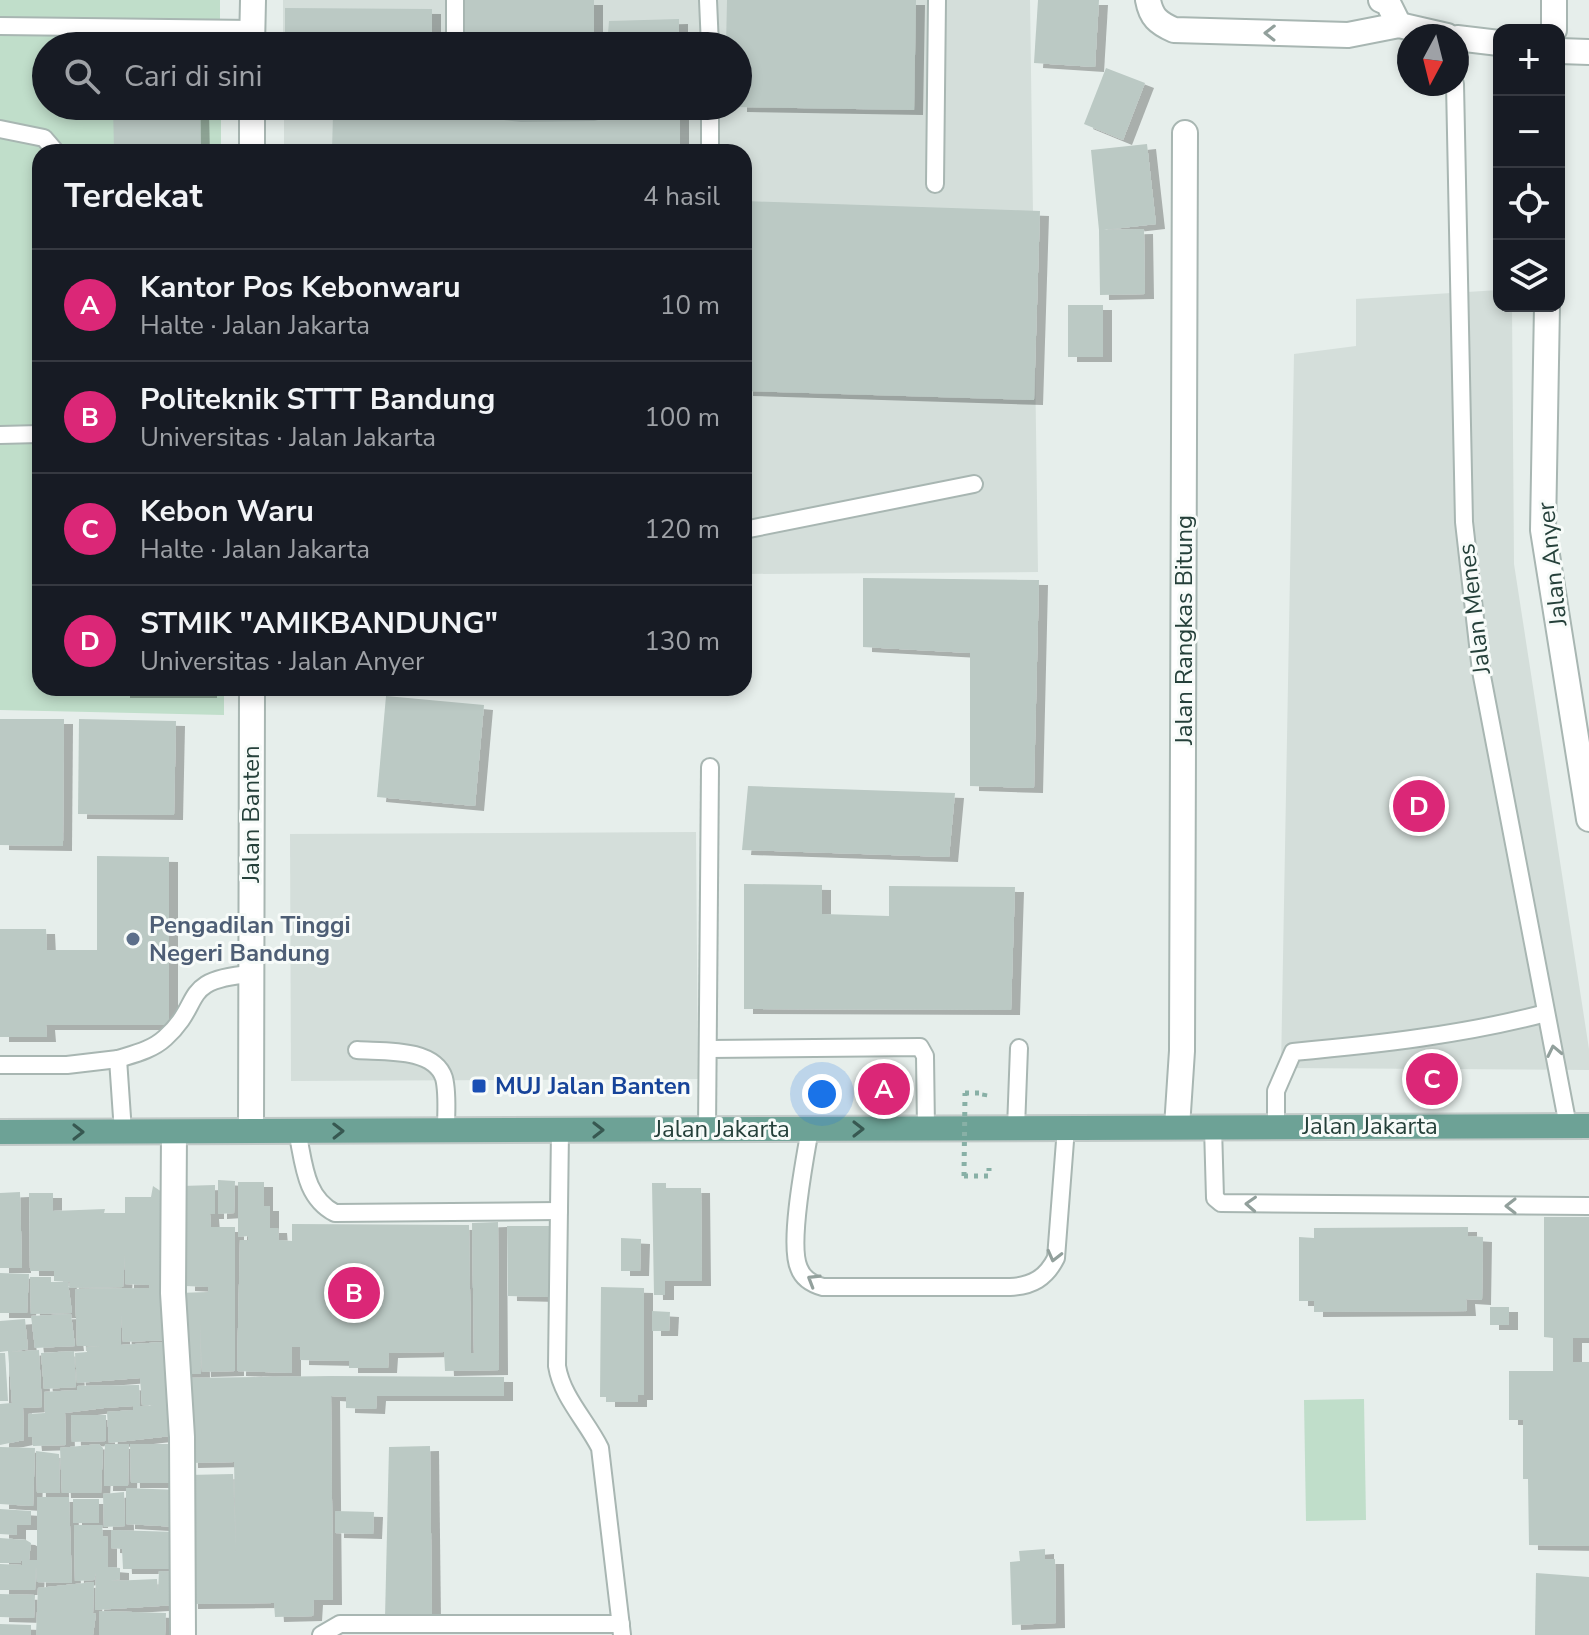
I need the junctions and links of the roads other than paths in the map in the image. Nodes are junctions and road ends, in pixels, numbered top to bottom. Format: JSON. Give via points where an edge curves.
{"nodes":[{"id":1,"x":253,"y":0,"type":"edge"},
{"id":2,"x":455,"y":0,"type":"edge"},
{"id":3,"x":708,"y":0,"type":"edge"},
{"id":4,"x":937,"y":0,"type":"edge"},
{"id":5,"x":1148,"y":0,"type":"edge"},
{"id":6,"x":1381,"y":0,"type":"edge"},
{"id":7,"x":1554,"y":0,"type":"edge"},
{"id":8,"x":1398,"y":24,"type":"edge"},
{"id":9,"x":1554,"y":24,"type":"edge"},
{"id":10,"x":1397,"y":25,"type":"edge"},
{"id":11,"x":0,"y":26,"type":"edge"},
{"id":12,"x":137,"y":32,"type":"edge"},
{"id":13,"x":252,"y":32,"type":"edge"},
{"id":14,"x":455,"y":32,"type":"edge"},
{"id":15,"x":709,"y":32,"type":"edge"},
{"id":16,"x":1469,"y":39,"type":"edge"},
{"id":17,"x":1493,"y":42,"type":"edge"},
{"id":18,"x":1565,"y":51,"type":"edge"},
{"id":19,"x":1589,"y":52,"type":"edge"},
{"id":20,"x":1455,"y":96,"type":"edge"},
{"id":21,"x":252,"y":120,"type":"edge"},
{"id":22,"x":710,"y":120,"type":"edge"},
{"id":23,"x":0,"y":129,"type":"edge"},
{"id":24,"x":1185,"y":133,"type":"dead end"},
{"id":25,"x":49,"y":144,"type":"edge"},
{"id":26,"x":252,"y":144,"type":"edge"},
{"id":27,"x":710,"y":144,"type":"edge"},
{"id":28,"x":935,"y":184,"type":"dead end"},
{"id":29,"x":1547,"y":312,"type":"edge"},
{"id":30,"x":32,"y":434,"type":"edge"},
{"id":31,"x":0,"y":435,"type":"edge"},
{"id":32,"x":974,"y":484,"type":"dead end"},
{"id":33,"x":752,"y":528,"type":"edge"},
{"id":34,"x":252,"y":696,"type":"edge"},
{"id":35,"x":710,"y":767,"type":"dead end"},
{"id":36,"x":1589,"y":819,"type":"edge"},
{"id":37,"x":251,"y":974,"type":"junction"},
{"id":38,"x":1546,"y":1013,"type":"junction"},
{"id":39,"x":1019,"y":1048,"type":"dead end"},
{"id":40,"x":708,"y":1049,"type":"junction"},
{"id":41,"x":357,"y":1050,"type":"dead end"},
{"id":42,"x":118,"y":1059,"type":"junction"},
{"id":43,"x":0,"y":1065,"type":"edge"},
{"id":44,"x":1578,"y":1126,"type":"edge"},
{"id":45,"x":1177,"y":1127,"type":"junction"},
{"id":46,"x":1213,"y":1127,"type":"junction"},
{"id":47,"x":1276,"y":1127,"type":"junction"},
{"id":48,"x":926,"y":1128,"type":"junction"},
{"id":49,"x":1016,"y":1128,"type":"junction"},
{"id":50,"x":1066,"y":1128,"type":"junction"},
{"id":51,"x":446,"y":1129,"type":"junction"},
{"id":52,"x":810,"y":1129,"type":"junction"},
{"id":53,"x":560,"y":1130,"type":"junction"},
{"id":54,"x":707,"y":1130,"type":"junction"},
{"id":55,"x":251,"y":1131,"type":"junction"},
{"id":56,"x":297,"y":1131,"type":"junction"},
{"id":57,"x":0,"y":1132,"type":"edge"},
{"id":58,"x":123,"y":1132,"type":"junction"},
{"id":59,"x":174,"y":1132,"type":"junction"},
{"id":60,"x":1589,"y":1206,"type":"edge"},
{"id":61,"x":559,"y":1211,"type":"junction"},
{"id":62,"x":622,"y":1630,"type":"edge"},
{"id":63,"x":183,"y":1635,"type":"edge"},
{"id":64,"x":321,"y":1635,"type":"edge"}],
"edges":[{"from":1,"to":13,"type":"street"},
{"from":2,"to":14,"type":"lane"},
{"from":3,"to":15,"type":"lane"},
{"from":4,"to":28,"type":"lane"},
{"from":10,"to":5,"type":"street","one_way":true,"via":[[1348,35],[1174,30],[1150,13]]},
{"from":6,"to":8,"type":"street"},
{"from":7,"to":9,"type":"street"},
{"from":11,"to":12,"type":"lane"},
{"from":16,"to":17,"type":"street"},
{"from":18,"to":19,"type":"street"},
{"from":20,"to":38,"type":"lane","name":"Jalan Menes","via":[[1464,522],[1481,671]]},
{"from":21,"to":26,"type":"street"},
{"from":22,"to":27,"type":"lane"},
{"from":23,"to":25,"type":"lane","via":[[44,138]]},
{"from":24,"to":45,"type":"street","name":"Jalan Rangkas Bitung","via":[[1182,1051]]},
{"from":29,"to":36,"type":"street","name":"Jalan Anyer","via":[[1543,530]]},
{"from":30,"to":31,"type":"lane"},
{"from":32,"to":33,"type":"lane"},
{"from":34,"to":37,"type":"street","name":"Jalan Banten"},
{"from":35,"to":40,"type":"lane"},
{"from":37,"to":42,"type":"lane","via":[[204,984],[165,1038]]},
{"from":37,"to":55,"type":"street","name":"Jalan Banten"},
{"from":44,"to":38,"type":"lane","name":"Jalan Menes","one_way":true},
{"from":38,"to":47,"type":"lane","via":[[1404,1041],[1293,1052],[1276,1091]]},
{"from":39,"to":49,"type":"lane"},
{"from":40,"to":48,"type":"lane","via":[[920,1047],[925,1056]]},
{"from":40,"to":54,"type":"lane"},
{"from":41,"to":51,"type":"lane","via":[[417,1055],[433,1063],[444,1076]]},
{"from":42,"to":43,"type":"lane"},
{"from":42,"to":58,"type":"lane"},
{"from":44,"to":47,"type":"main road","name":"Jalan Jakarta"},
{"from":45,"to":46,"type":"main road","name":"Jalan Jakarta"},
{"from":45,"to":50,"type":"main road","name":"Jalan Jakarta"},
{"from":46,"to":47,"type":"main road","name":"Jalan Jakarta"},
{"from":60,"to":46,"type":"lane","one_way":true,"via":[[1221,1203],[1212,1181]]},
{"from":48,"to":49,"type":"main road","name":"Jalan Jakarta"},
{"from":52,"to":48,"type":"main road","name":"Jalan Jakarta","one_way":true},
{"from":49,"to":50,"type":"main road","name":"Jalan Jakarta"},
{"from":50,"to":52,"type":"lane","one_way":true,"via":[[1056,1258],[1039,1279],[1010,1287],[823,1287],[806,1279],[797,1262],[800,1187]]},
{"from":51,"to":53,"type":"main road","name":"Jalan Jakarta"},
{"from":56,"to":51,"type":"main road","name":"Jalan Jakarta","one_way":true},
{"from":52,"to":54,"type":"main road","name":"Jalan Jakarta"},
{"from":53,"to":54,"type":"main road","name":"Jalan Jakarta","one_way":true},
{"from":53,"to":61,"type":"lane"},
{"from":55,"to":56,"type":"main road","name":"Jalan Jakarta"},
{"from":55,"to":59,"type":"main road","name":"Jalan Jakarta"},
{"from":56,"to":61,"type":"lane","via":[[311,1192],[335,1213]]},
{"from":57,"to":58,"type":"main road","name":"Jalan Jakarta","one_way":true},
{"from":58,"to":59,"type":"main road","name":"Jalan Jakarta"},
{"from":59,"to":63,"type":"street"},
{"from":61,"to":62,"type":"lane","via":[[559,1383],[600,1448]]},
{"from":62,"to":64,"type":"lane","via":[[340,1624]]}]}
